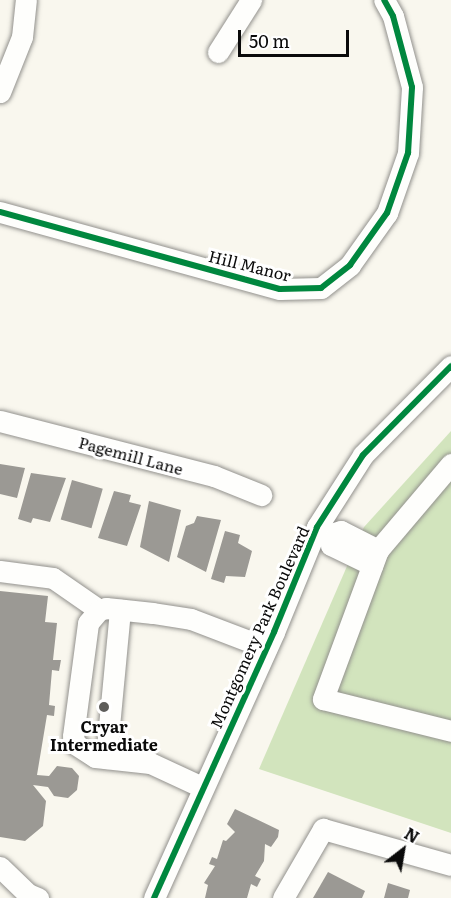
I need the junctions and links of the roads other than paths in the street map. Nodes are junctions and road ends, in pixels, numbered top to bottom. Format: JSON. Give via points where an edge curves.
{"nodes":[{"id":1,"x":26,"y":0,"type":"edge"},
{"id":2,"x":251,"y":0,"type":"edge"},
{"id":3,"x":384,"y":0,"type":"edge"},
{"id":4,"x":218,"y":51,"type":"dead end"},
{"id":5,"x":0,"y":92,"type":"edge"},
{"id":6,"x":0,"y":212,"type":"edge"},
{"id":7,"x":451,"y":366,"type":"edge"},
{"id":8,"x":0,"y":421,"type":"edge"},
{"id":9,"x":451,"y":464,"type":"edge"},
{"id":10,"x":261,"y":495,"type":"dead end"},
{"id":11,"x":324,"y":530,"type":"junction"},
{"id":12,"x":375,"y":558,"type":"junction"},
{"id":13,"x":0,"y":571,"type":"edge"},
{"id":14,"x":109,"y":610,"type":"junction"},
{"id":15,"x":267,"y":648,"type":"junction"},
{"id":16,"x":451,"y":731,"type":"edge"},
{"id":17,"x":106,"y":758,"type":"junction"},
{"id":18,"x":202,"y":788,"type":"junction"},
{"id":19,"x":451,"y":865,"type":"edge"},
{"id":20,"x":2,"y":874,"type":"edge"},
{"id":21,"x":39,"y":898,"type":"edge"},
{"id":22,"x":154,"y":898,"type":"edge"},
{"id":23,"x":283,"y":898,"type":"edge"}],
"edges":[{"from":1,"to":5,"type":"street","via":[[22,37]]},
{"from":2,"to":4,"type":"street"},
{"from":3,"to":6,"type":"street","name":"Hill Manor","via":[[393,16],[412,87],[408,153],[387,213],[350,265],[321,288],[280,289]]},
{"from":7,"to":11,"type":"street","name":"Montgomery Park Boulevard","via":[[363,455]]},
{"from":8,"to":10,"type":"street","name":"Pagemill Lane","via":[[214,476]]},
{"from":9,"to":12,"type":"street"},
{"from":11,"to":12,"type":"street","via":[[331,545]]},
{"from":11,"to":15,"type":"street","name":"Montgomery Park Boulevard"},
{"from":12,"to":16,"type":"street","via":[[323,699]]},
{"from":13,"to":14,"type":"street","via":[[52,578]]},
{"from":14,"to":15,"type":"street","via":[[191,620]]},
{"from":14,"to":17,"type":"street"},
{"from":14,"to":17,"type":"street","via":[[88,623],[73,736],[82,750]]},
{"from":15,"to":18,"type":"street","name":"Montgomery Park Boulevard"},
{"from":17,"to":18,"type":"street","via":[[150,762]]},
{"from":18,"to":22,"type":"street","name":"Montgomery Park Boulevard"},
{"from":19,"to":23,"type":"street","via":[[323,828]]},
{"from":20,"to":21,"type":"street"}]}
